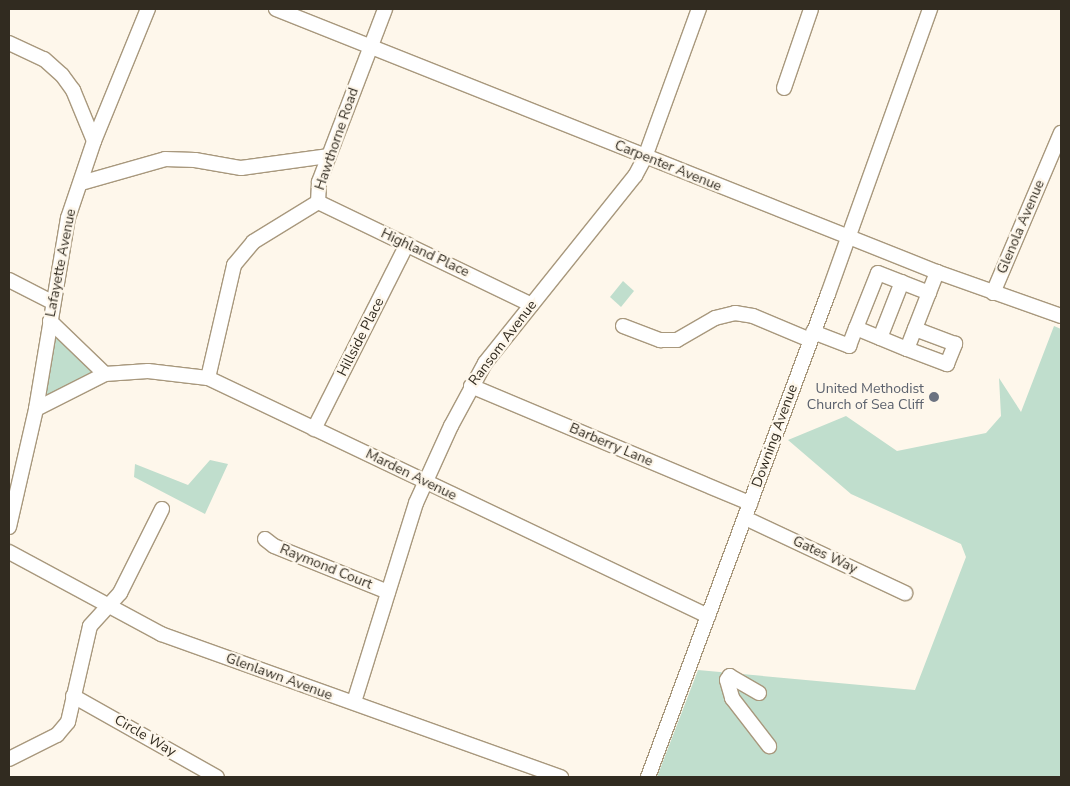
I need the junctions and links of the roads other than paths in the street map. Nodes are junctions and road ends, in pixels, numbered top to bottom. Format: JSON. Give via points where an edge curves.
{"nodes":[{"id":1,"x":148,"y":9,"type":"edge"},
{"id":2,"x":276,"y":9,"type":"edge"},
{"id":3,"x":385,"y":9,"type":"edge"},
{"id":4,"x":699,"y":9,"type":"edge"},
{"id":5,"x":811,"y":9,"type":"edge"},
{"id":6,"x":930,"y":9,"type":"edge"},
{"id":7,"x":9,"y":43,"type":"edge"},
{"id":8,"x":370,"y":47,"type":"junction"},
{"id":9,"x":784,"y":88,"type":"dead end"},
{"id":10,"x":1061,"y":134,"type":"edge"},
{"id":11,"x":94,"y":141,"type":"junction"},
{"id":12,"x":329,"y":156,"type":"junction"},
{"id":13,"x":645,"y":157,"type":"junction"},
{"id":14,"x":81,"y":183,"type":"junction"},
{"id":15,"x":318,"y":202,"type":"junction"},
{"id":16,"x":847,"y":237,"type":"junction"},
{"id":17,"x":406,"y":244,"type":"junction"},
{"id":18,"x":937,"y":272,"type":"junction"},
{"id":19,"x":9,"y":280,"type":"edge"},
{"id":20,"x":902,"y":282,"type":"junction"},
{"id":21,"x":929,"y":293,"type":"junction"},
{"id":22,"x":993,"y":293,"type":"junction"},
{"id":23,"x":52,"y":302,"type":"junction"},
{"id":24,"x":532,"y":305,"type":"junction"},
{"id":25,"x":1061,"y":316,"type":"edge"},
{"id":26,"x":50,"y":321,"type":"junction"},
{"id":27,"x":624,"y":326,"type":"dead end"},
{"id":28,"x":856,"y":328,"type":"junction"},
{"id":29,"x":915,"y":329,"type":"junction"},
{"id":30,"x":812,"y":336,"type":"junction"},
{"id":31,"x":880,"y":338,"type":"junction"},
{"id":32,"x":907,"y":349,"type":"junction"},
{"id":33,"x":106,"y":374,"type":"junction"},
{"id":34,"x":208,"y":378,"type":"junction"},
{"id":35,"x":471,"y":386,"type":"junction"},
{"id":36,"x":36,"y":408,"type":"junction"},
{"id":37,"x":314,"y":429,"type":"junction"},
{"id":38,"x":425,"y":482,"type":"junction"},
{"id":39,"x":750,"y":503,"type":"junction"},
{"id":40,"x":162,"y":509,"type":"dead end"},
{"id":41,"x":745,"y":518,"type":"junction"},
{"id":42,"x":9,"y":527,"type":"edge"},
{"id":43,"x":265,"y":539,"type":"dead end"},
{"id":44,"x":9,"y":552,"type":"edge"},
{"id":45,"x":388,"y":592,"type":"junction"},
{"id":46,"x":904,"y":593,"type":"dead end"},
{"id":47,"x":106,"y":606,"type":"junction"},
{"id":48,"x":708,"y":616,"type":"junction"},
{"id":49,"x":759,"y":693,"type":"dead end"},
{"id":50,"x":73,"y":696,"type":"junction"},
{"id":51,"x":354,"y":702,"type":"junction"},
{"id":52,"x":769,"y":746,"type":"dead end"},
{"id":53,"x":9,"y":759,"type":"edge"},
{"id":54,"x":217,"y":777,"type":"edge"},
{"id":55,"x":560,"y":777,"type":"edge"},
{"id":56,"x":648,"y":777,"type":"edge"}],
"edges":[{"from":1,"to":11,"type":"street","name":"Lafayette Avenue"},
{"from":2,"to":8,"type":"street","name":"Carpenter Avenue"},
{"from":3,"to":8,"type":"street","name":"Hawthorne Road"},
{"from":4,"to":13,"type":"street","name":"Ransom Avenue"},
{"from":5,"to":9,"type":"street"},
{"from":6,"to":16,"type":"street","name":"Downing Avenue"},
{"from":7,"to":11,"type":"street","via":[[44,59],[62,75],[73,90]]},
{"from":8,"to":12,"type":"street","name":"Hawthorne Road"},
{"from":8,"to":13,"type":"street","name":"Carpenter Avenue"},
{"from":10,"to":22,"type":"street","name":"Glenola Avenue"},
{"from":11,"to":14,"type":"street","name":"Lafayette Avenue"},
{"from":12,"to":14,"type":"street","via":[[241,168],[194,160],[165,160]]},
{"from":12,"to":15,"type":"street","name":"Hawthorne Road","via":[[320,182]]},
{"from":13,"to":16,"type":"street","name":"Carpenter Avenue"},
{"from":13,"to":24,"type":"street","name":"Ransom Avenue","via":[[635,176]]},
{"from":14,"to":23,"type":"street","name":"Lafayette Avenue","via":[[68,218]]},
{"from":15,"to":17,"type":"street","name":"Highland Place"},
{"from":15,"to":34,"type":"street","name":"Hawthorne Road","via":[[253,242],[238,257],[229,280],[220,334]]},
{"from":16,"to":18,"type":"street","name":"Carpenter Avenue"},
{"from":16,"to":30,"type":"street","name":"Downing Avenue"},
{"from":17,"to":24,"type":"street","name":"Highland Place"},
{"from":17,"to":37,"type":"street","name":"Hillside Place"},
{"from":18,"to":21,"type":"street"},
{"from":18,"to":22,"type":"street","name":"Carpenter Avenue"},
{"from":19,"to":23,"type":"street"},
{"from":20,"to":21,"type":"street"},
{"from":20,"to":28,"type":"street","via":[[878,273]]},
{"from":20,"to":31,"type":"street"},
{"from":21,"to":29,"type":"street"},
{"from":22,"to":25,"type":"street","name":"Carpenter Avenue"},
{"from":23,"to":26,"type":"street","name":"Lafayette Avenue"},
{"from":24,"to":35,"type":"street","name":"Ransom Avenue"},
{"from":26,"to":33,"type":"street"},
{"from":26,"to":36,"type":"street","name":"Lafayette Avenue"},
{"from":27,"to":30,"type":"street","via":[[660,340],[677,340],[715,318],[735,313]]},
{"from":28,"to":30,"type":"street","via":[[849,346]]},
{"from":28,"to":31,"type":"street"},
{"from":29,"to":32,"type":"street"},
{"from":29,"to":32,"type":"street","via":[[955,344],[947,364]]},
{"from":30,"to":39,"type":"street","name":"Downing Avenue"},
{"from":31,"to":32,"type":"street"},
{"from":33,"to":34,"type":"street","name":"Marden Avenue","via":[[148,371]]},
{"from":33,"to":36,"type":"street","name":"Marden Avenue"},
{"from":34,"to":37,"type":"street","name":"Marden Avenue"},
{"from":35,"to":38,"type":"street","name":"Ransom Avenue"},
{"from":35,"to":39,"type":"street","name":"Barberry Lane"},
{"from":36,"to":42,"type":"street","name":"Lafayette Avenue"},
{"from":37,"to":38,"type":"street","name":"Marden Avenue"},
{"from":38,"to":45,"type":"street","name":"Ransom Avenue"},
{"from":38,"to":48,"type":"street","name":"Marden Avenue"},
{"from":39,"to":41,"type":"street","name":"Downing Avenue"},
{"from":40,"to":47,"type":"street","via":[[120,593]]},
{"from":41,"to":46,"type":"street","name":"Gates Way"},
{"from":41,"to":48,"type":"street","name":"Downing Avenue"},
{"from":43,"to":45,"type":"street","name":"Raymond Court","via":[[274,546]]},
{"from":44,"to":47,"type":"street","name":"Glenlawn Avenue"},
{"from":45,"to":51,"type":"street","name":"Ransom Avenue"},
{"from":47,"to":50,"type":"street","via":[[90,626]]},
{"from":47,"to":51,"type":"street","name":"Glenlawn Avenue","via":[[161,634]]},
{"from":48,"to":56,"type":"street","name":"Downing Avenue"},
{"from":49,"to":52,"type":"street","via":[[730,676],[726,680],[732,698]]},
{"from":50,"to":53,"type":"street","via":[[68,722],[61,732]]},
{"from":50,"to":54,"type":"street","name":"Circle Way"},
{"from":51,"to":55,"type":"street","name":"Glenlawn Avenue"}]}
